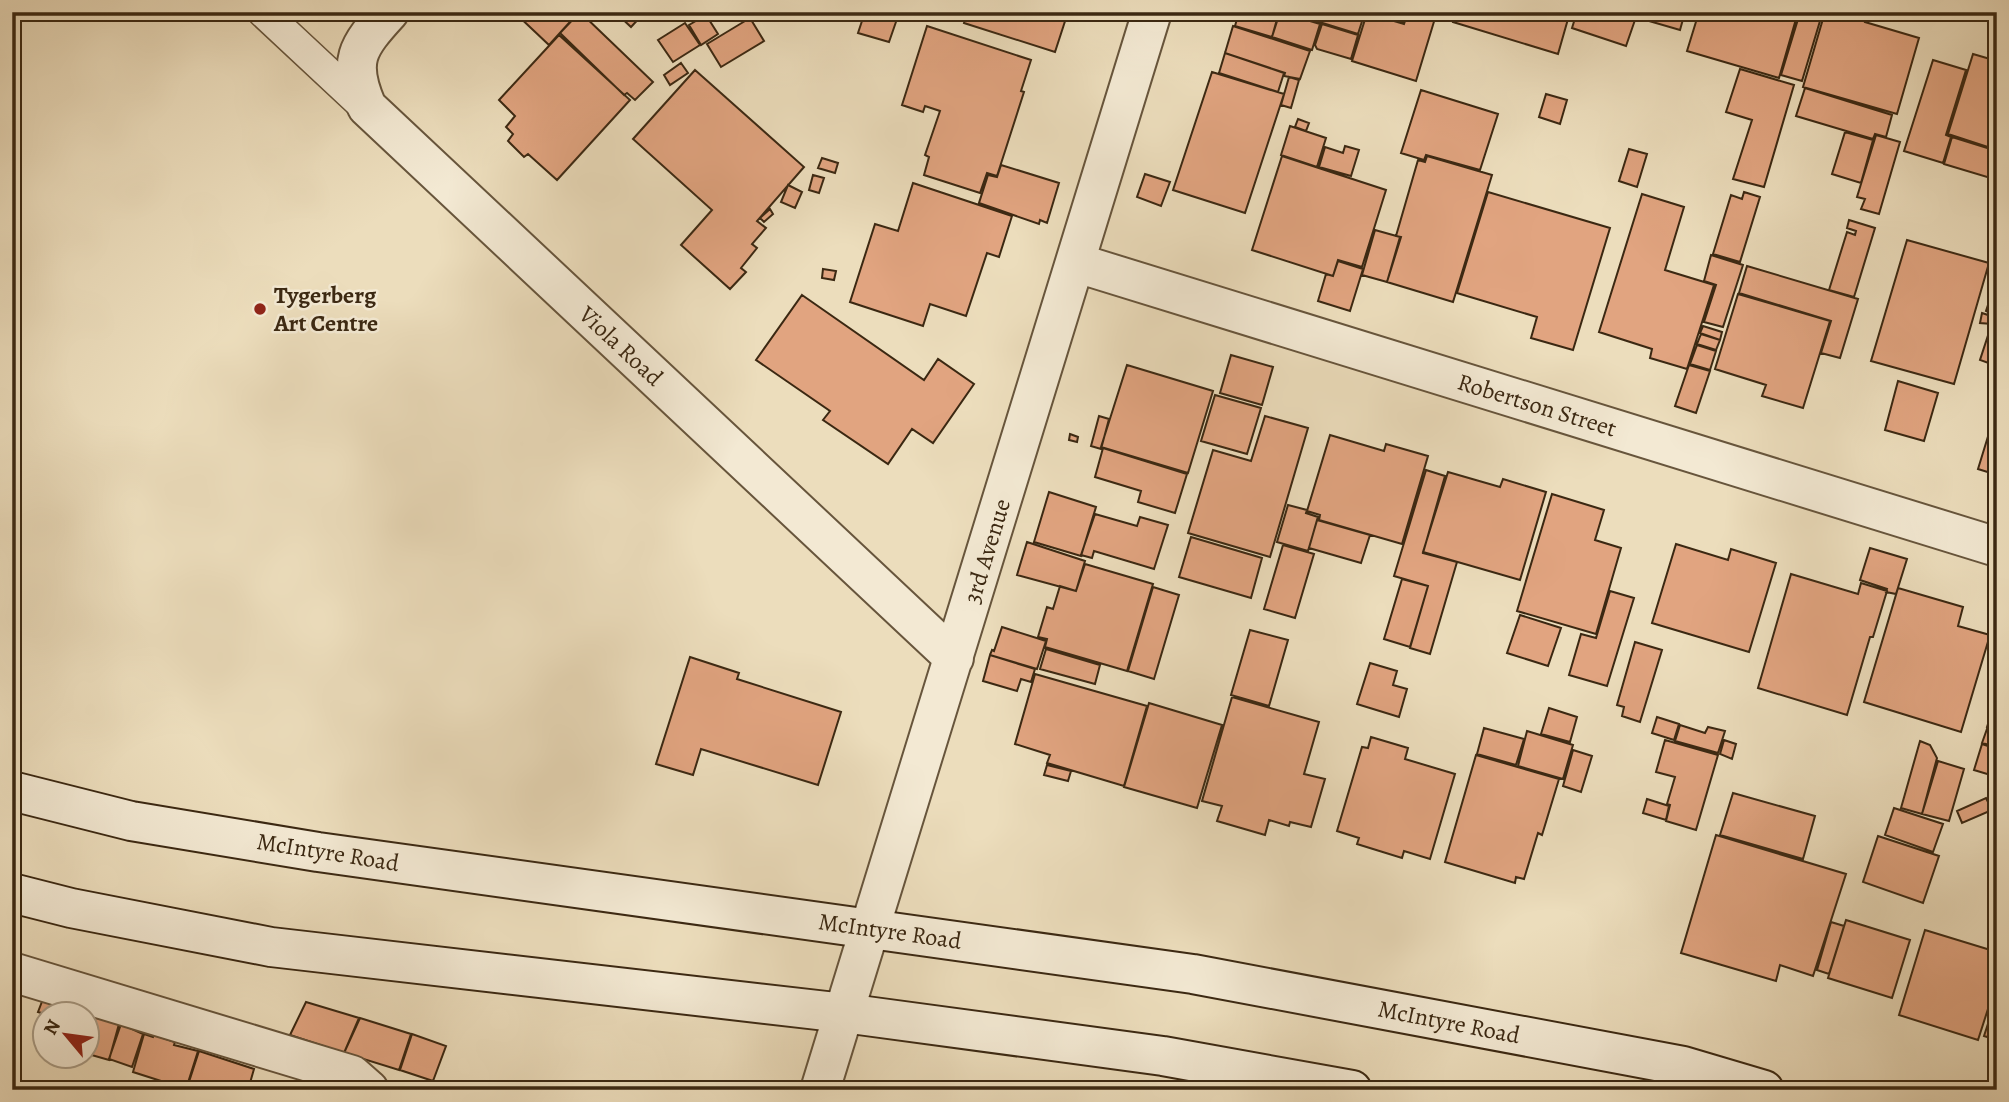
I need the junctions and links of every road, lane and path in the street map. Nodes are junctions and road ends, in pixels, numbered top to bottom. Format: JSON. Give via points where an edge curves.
{"nodes":[{"id":1,"x":264,"y":12,"type":"edge"},
{"id":2,"x":389,"y":12,"type":"edge"},
{"id":3,"x":1152,"y":12,"type":"edge"},
{"id":4,"x":382,"y":123,"type":"junction"},
{"id":5,"x":1077,"y":263,"type":"junction"},
{"id":6,"x":1997,"y":547,"type":"edge"},
{"id":7,"x":954,"y":658,"type":"junction"},
{"id":8,"x":12,"y":791,"type":"edge"},
{"id":9,"x":12,"y":892,"type":"edge"},
{"id":10,"x":870,"y":928,"type":"junction"},
{"id":11,"x":12,"y":972,"type":"edge"},
{"id":12,"x":844,"y":1013,"type":"junction"},
{"id":13,"x":369,"y":1090,"type":"edge"},
{"id":14,"x":820,"y":1090,"type":"edge"},
{"id":15,"x":1352,"y":1090,"type":"edge"},
{"id":16,"x":1764,"y":1090,"type":"edge"}],
"edges":[{"from":1,"to":4,"type":"lane"},
{"from":2,"to":4,"type":"street","name":"Viola Road","via":[[366,37],[356,70],[367,107]]},
{"from":3,"to":5,"type":"street","name":"3rd Avenue"},
{"from":4,"to":7,"type":"street","name":"Viola Road"},
{"from":5,"to":6,"type":"street","name":"Robertson Street"},
{"from":5,"to":7,"type":"street","name":"3rd Avenue"},
{"from":7,"to":10,"type":"street","name":"3rd Avenue"},
{"from":8,"to":10,"type":"street","name":"McIntyre Road","via":[[131,821],[318,852]]},
{"from":9,"to":12,"type":"street","via":[[271,947]]},
{"from":10,"to":12,"type":"street","name":"3rd Avenue"},
{"from":10,"to":16,"type":"street","name":"McIntyre Road","via":[[1206,976],[1683,1066]]},
{"from":11,"to":13,"type":"street","via":[[352,1075]]},
{"from":12,"to":14,"type":"street","name":"3rd Avenue"},
{"from":12,"to":15,"type":"street","via":[[1163,1056]]}]}
